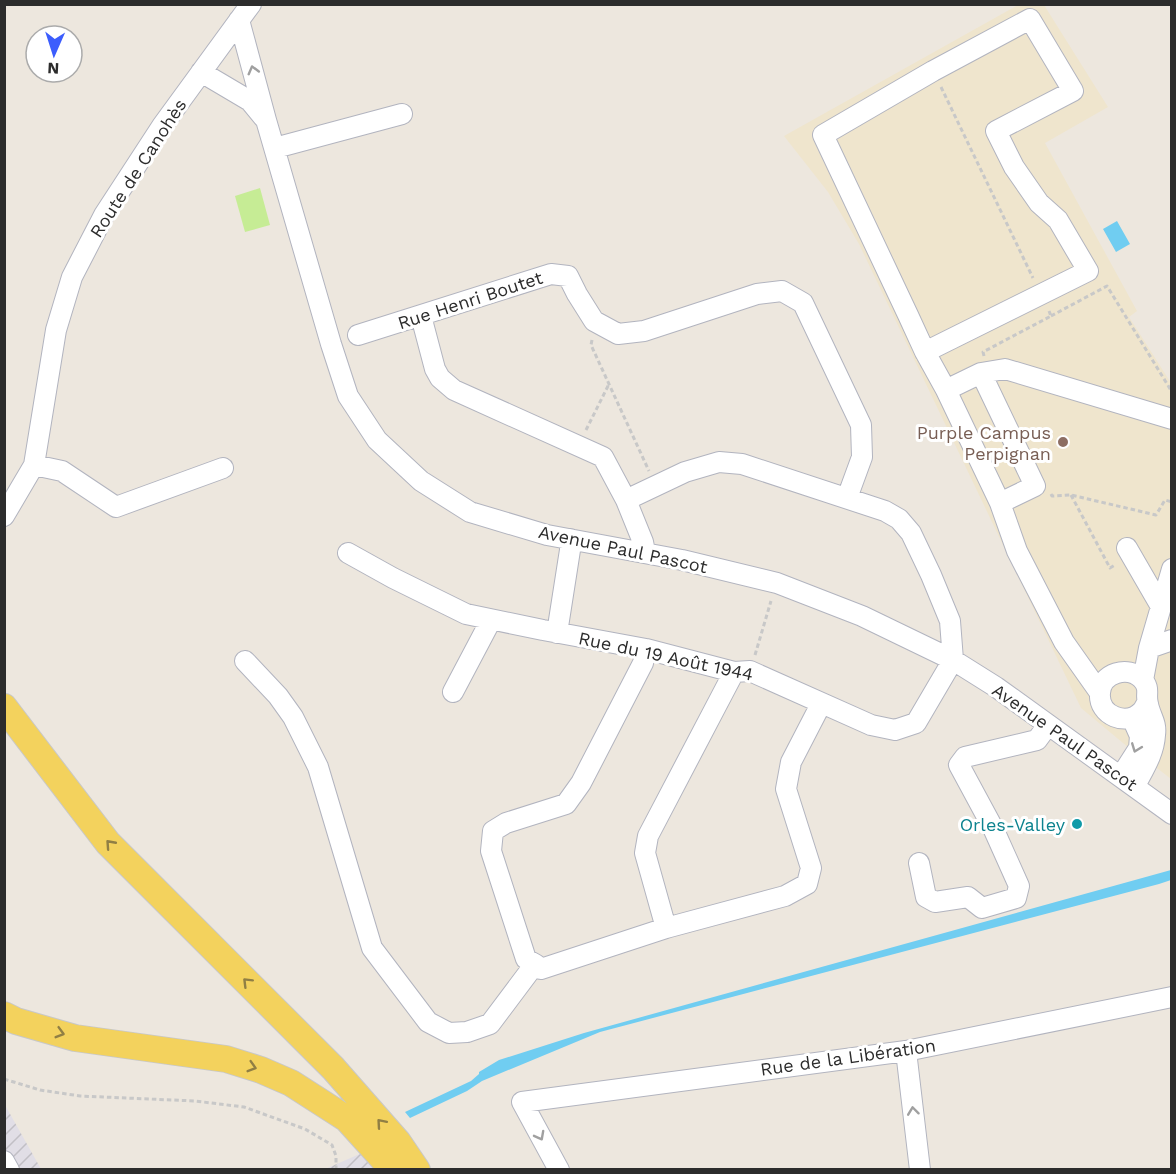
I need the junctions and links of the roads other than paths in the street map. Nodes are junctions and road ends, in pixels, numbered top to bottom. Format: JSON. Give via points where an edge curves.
{"nodes":[{"id":1,"x":245,"y":12,"type":"edge"},
{"id":2,"x":201,"y":72,"type":"junction"},
{"id":3,"x":402,"y":114,"type":"dead end"},
{"id":4,"x":266,"y":120,"type":"junction"},
{"id":5,"x":275,"y":148,"type":"junction"},
{"id":6,"x":421,"y":316,"type":"junction"},
{"id":7,"x":358,"y":335,"type":"dead end"},
{"id":8,"x":925,"y":352,"type":"junction"},
{"id":9,"x":981,"y":373,"type":"junction"},
{"id":10,"x":946,"y":390,"type":"junction"},
{"id":11,"x":1172,"y":419,"type":"edge"},
{"id":12,"x":34,"y":465,"type":"junction"},
{"id":13,"x":223,"y":468,"type":"dead end"},
{"id":14,"x":847,"y":498,"type":"junction"},
{"id":15,"x":626,"y":500,"type":"junction"},
{"id":16,"x":999,"y":503,"type":"junction"},
{"id":17,"x":4,"y":516,"type":"edge"},
{"id":18,"x":570,"y":539,"type":"junction"},
{"id":19,"x":645,"y":552,"type":"junction"},
{"id":20,"x":348,"y":553,"type":"dead end"},
{"id":21,"x":1129,"y":553,"type":"road end"},
{"id":22,"x":1172,"y":568,"type":"edge"},
{"id":23,"x":1160,"y":605,"type":"junction"},
{"id":24,"x":491,"y":620,"type":"junction"},
{"id":25,"x":557,"y":633,"type":"junction"},
{"id":26,"x":1172,"y":640,"type":"edge"},
{"id":27,"x":646,"y":649,"type":"junction"},
{"id":28,"x":1148,"y":651,"type":"junction"},
{"id":29,"x":952,"y":660,"type":"junction"},
{"id":30,"x":245,"y":661,"type":"dead end"},
{"id":31,"x":1085,"y":670,"type":"junction"},
{"id":32,"x":742,"y":671,"type":"junction"},
{"id":33,"x":1129,"y":675,"type":"junction"},
{"id":34,"x":453,"y":692,"type":"dead end"},
{"id":35,"x":1100,"y":693,"type":"junction"},
{"id":36,"x":1147,"y":703,"type":"junction"},
{"id":37,"x":822,"y":704,"type":"junction"},
{"id":38,"x":4,"y":707,"type":"edge"},
{"id":39,"x":1132,"y":718,"type":"junction"},
{"id":40,"x":1048,"y":725,"type":"junction"},
{"id":41,"x":1128,"y":781,"type":"junction"},
{"id":42,"x":1172,"y":814,"type":"edge"},
{"id":43,"x":919,"y":863,"type":"dead end"},
{"id":44,"x":666,"y":928,"type":"junction"},
{"id":45,"x":535,"y":964,"type":"junction"},
{"id":46,"x":1172,"y":997,"type":"edge"},
{"id":47,"x":4,"y":1015,"type":"edge"},
{"id":48,"x":906,"y":1051,"type":"junction"},
{"id":49,"x":4,"y":1161,"type":"edge"},
{"id":50,"x":9,"y":1170,"type":"edge"},
{"id":51,"x":393,"y":1170,"type":"edge"},
{"id":52,"x":417,"y":1170,"type":"edge"},
{"id":53,"x":559,"y":1170,"type":"edge"},
{"id":54,"x":920,"y":1170,"type":"edge"}],
"edges":[{"from":1,"to":2,"type":"street","name":"Route de Canohès"},
{"from":4,"to":1,"type":"street","name":"Avenue Paul Pascot","one_way":true},
{"from":2,"to":4,"type":"street","name":"Avenue Paul Pascot","via":[[250,101]]},
{"from":2,"to":12,"type":"street","name":"Route de Canohès","via":[[104,215],[72,277],[56,330]]},
{"from":3,"to":5,"type":"street"},
{"from":4,"to":5,"type":"street","name":"Avenue Paul Pascot"},
{"from":5,"to":18,"type":"street","name":"Avenue Paul Pascot","via":[[348,396],[377,440],[421,482],[470,512]]},
{"from":6,"to":7,"type":"street","name":"Rue Henri Boutet"},
{"from":6,"to":14,"type":"street","name":"Rue Henri Boutet","via":[[551,274],[568,276],[594,321],[618,334],[644,331],[757,294],[782,291],[803,303],[861,425],[862,457]]},
{"from":6,"to":15,"type":"street","via":[[440,378],[454,390],[603,457]]},
{"from":8,"to":8,"type":"street","via":[[823,135],[1030,19],[1073,91],[996,131],[1014,168],[1039,203],[1058,220],[1088,271]]},
{"from":8,"to":10,"type":"street"},
{"from":9,"to":10,"type":"street"},
{"from":9,"to":11,"type":"street","via":[[1005,369]]},
{"from":9,"to":16,"type":"street","via":[[1035,486]]},
{"from":10,"to":16,"type":"street"},
{"from":12,"to":13,"type":"street","via":[[62,471],[116,507]]},
{"from":12,"to":17,"type":"street","name":"Route de Canohès"},
{"from":14,"to":15,"type":"street","via":[[742,464],[719,462],[685,472]]},
{"from":14,"to":29,"type":"street","via":[[885,511],[899,519],[911,534],[950,621]]},
{"from":15,"to":19,"type":"street"},
{"from":16,"to":31,"type":"street","via":[[1017,551],[1064,642]]},
{"from":18,"to":19,"type":"street","name":"Avenue Paul Pascot"},
{"from":18,"to":25,"type":"street"},
{"from":19,"to":29,"type":"street","name":"Avenue Paul Pascot","via":[[777,583],[862,616]]},
{"from":20,"to":24,"type":"street","name":"Rue du 19 Août 1944","via":[[466,614]]},
{"from":21,"to":23,"type":"street"},
{"from":22,"to":23,"type":"street"},
{"from":23,"to":28,"type":"street"},
{"from":24,"to":25,"type":"street","name":"Rue du 19 Août 1944"},
{"from":24,"to":34,"type":"street"},
{"from":25,"to":27,"type":"street","name":"Rue du 19 Août 1944"},
{"from":26,"to":28,"type":"street"},
{"from":27,"to":32,"type":"street","name":"Rue du 19 Août 1944"},
{"from":27,"to":45,"type":"street","via":[[586,773],[566,804],[493,831],[491,851],[526,959]]},
{"from":28,"to":33,"type":"street"},
{"from":29,"to":37,"type":"street","name":"Rue du 19 Août 1944","via":[[916,723],[895,730],[870,725]]},
{"from":29,"to":40,"type":"street","name":"Avenue Paul Pascot"},
{"from":30,"to":45,"type":"street","via":[[293,717],[318,767],[372,948],[428,1022],[449,1033],[490,1024]]},
{"from":31,"to":33,"type":"street"},
{"from":31,"to":35,"type":"street"},
{"from":32,"to":37,"type":"street","name":"Rue du 19 Août 1944"},
{"from":32,"to":44,"type":"street","via":[[648,836],[645,853]]},
{"from":33,"to":35,"type":"street","via":[[1104,681]]},
{"from":33,"to":36,"type":"street","via":[[1148,691]]},
{"from":35,"to":39,"type":"street","via":[[1102,706],[1110,715]]},
{"from":36,"to":39,"type":"street"},
{"from":36,"to":41,"type":"street","via":[[1156,734],[1153,748]]},
{"from":37,"to":44,"type":"street","via":[[791,762],[786,789],[811,868],[807,884],[785,896]]},
{"from":52,"to":38,"type":"main road","one_way":true,"via":[[398,1142],[333,1068],[108,843]]},
{"from":39,"to":41,"type":"street","one_way":true,"via":[[1140,736]]},
{"from":40,"to":41,"type":"street","name":"Avenue Paul Pascot"},
{"from":40,"to":43,"type":"street","via":[[1037,740],[965,757],[959,765],[1019,886],[1016,898],[982,908],[968,897],[935,902],[926,897]]},
{"from":41,"to":42,"type":"street","name":"Avenue Paul Pascot"},
{"from":44,"to":45,"type":"street","via":[[541,969]]},
{"from":46,"to":48,"type":"street","name":"Rue de la Libération"},
{"from":47,"to":51,"type":"main road","one_way":true,"via":[[75,1038],[226,1059],[261,1070],[291,1083],[347,1119]]},
{"from":48,"to":53,"type":"street","name":"Rue de la Libération","one_way":true,"via":[[522,1101]]},
{"from":54,"to":48,"type":"street","one_way":true},
{"from":49,"to":50,"type":"street"}]}
